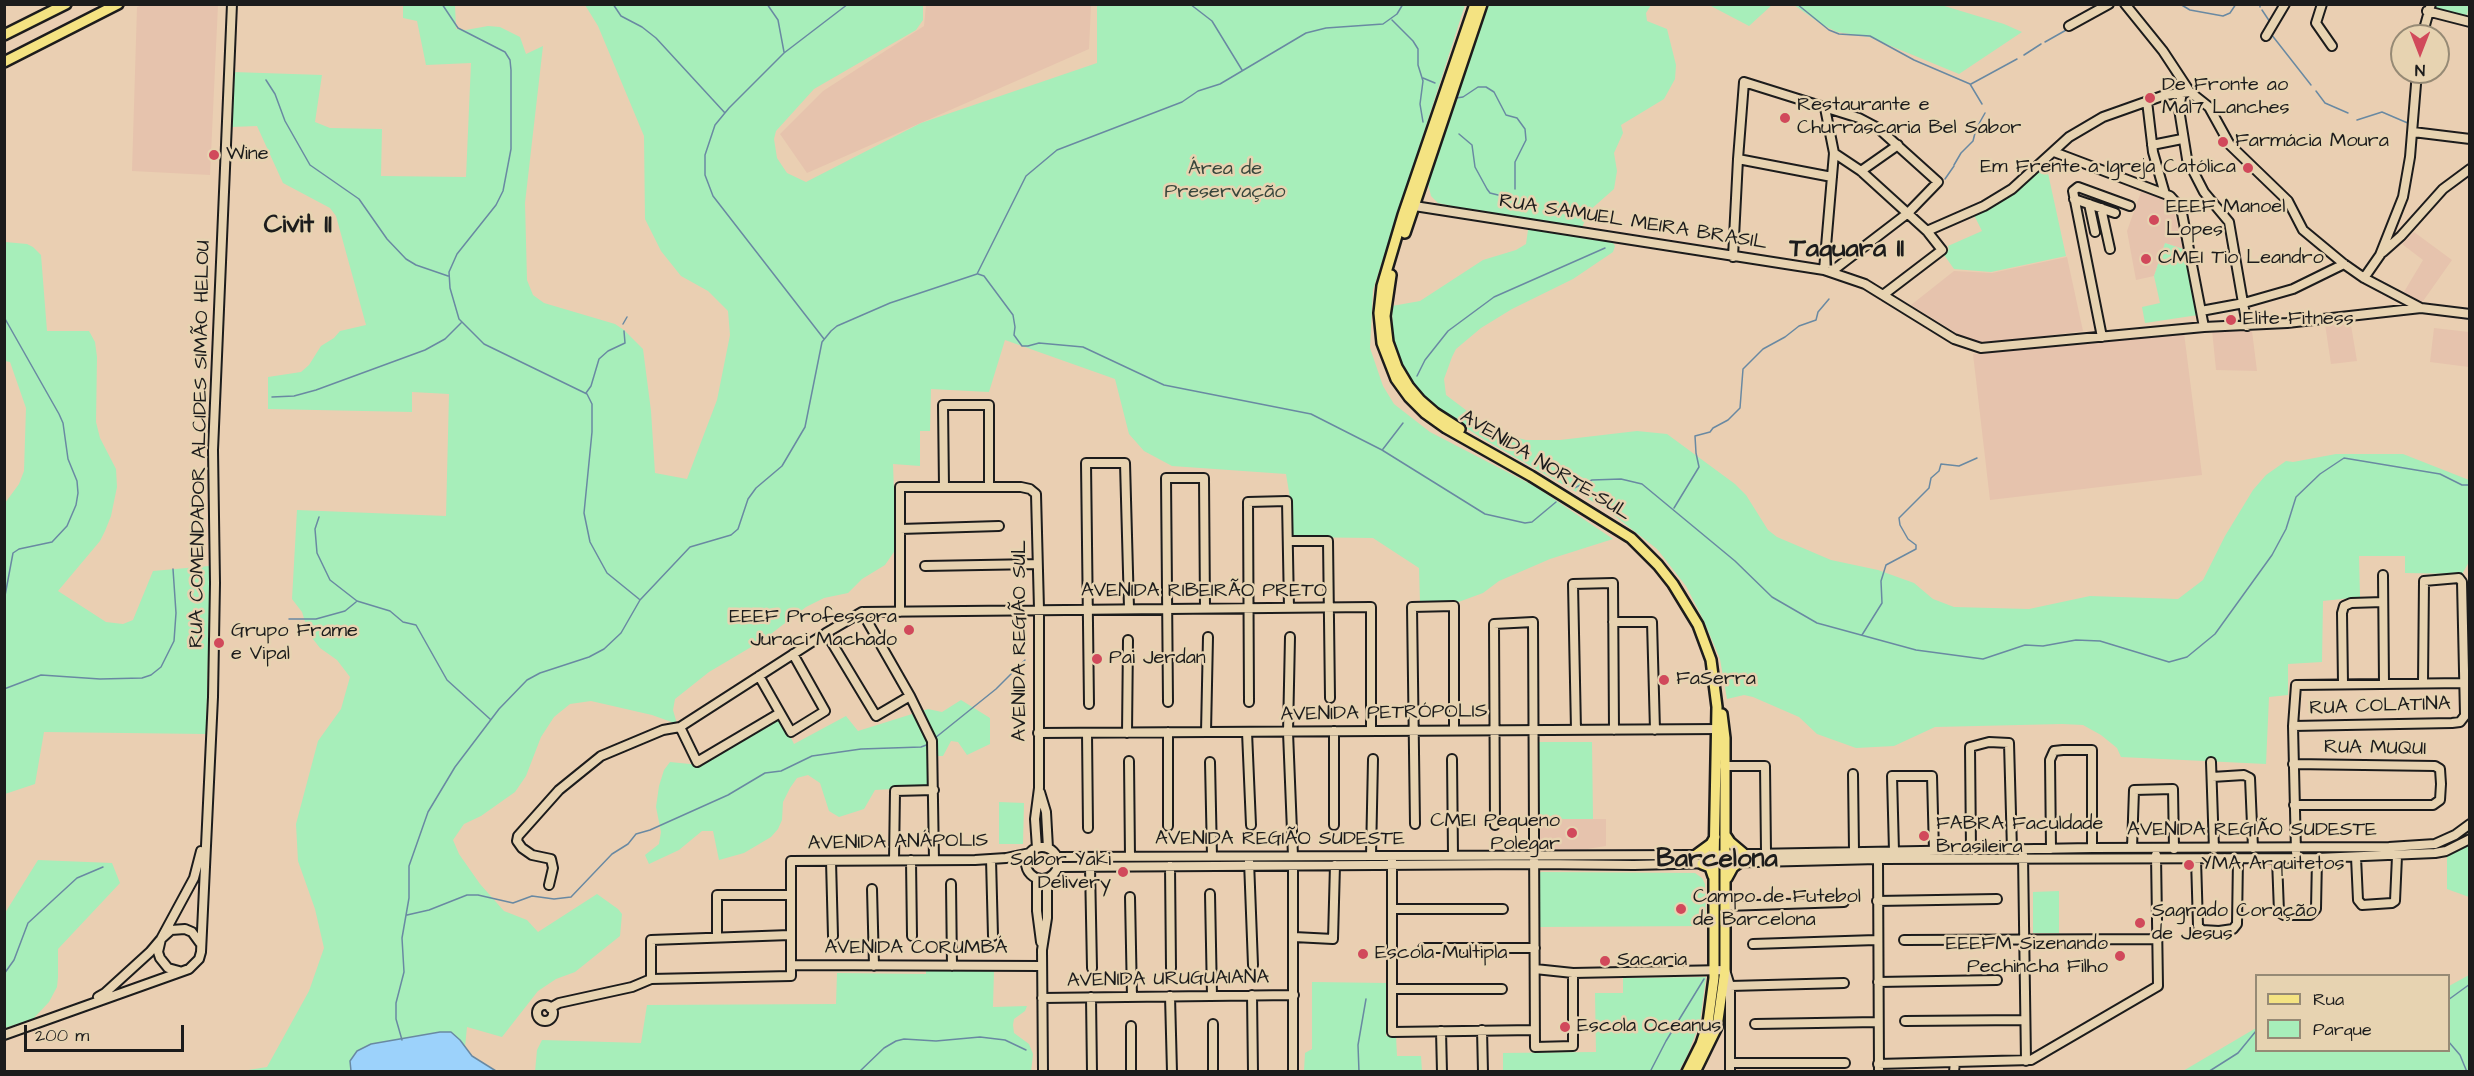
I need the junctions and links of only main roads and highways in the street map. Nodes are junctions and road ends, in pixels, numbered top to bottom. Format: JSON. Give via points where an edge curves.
{"nodes":[{"id":1,"x":66,"y":4,"type":"edge"},
{"id":2,"x":118,"y":4,"type":"edge"},
{"id":3,"x":1475,"y":4,"type":"edge"},
{"id":4,"x":1482,"y":4,"type":"edge"},
{"id":5,"x":6,"y":33,"type":"edge"},
{"id":6,"x":4,"y":62,"type":"edge"},
{"id":7,"x":1412,"y":203,"type":"junction"},
{"id":8,"x":1725,"y":834,"type":"junction"},
{"id":9,"x":1715,"y":837,"type":"junction"},
{"id":10,"x":1696,"y":855,"type":"road end"},
{"id":11,"x":1702,"y":864,"type":"road end"},
{"id":12,"x":1714,"y":879,"type":"junction"},
{"id":13,"x":1726,"y":881,"type":"junction"},
{"id":14,"x":1688,"y":1071,"type":"edge"},
{"id":15,"x":1695,"y":1071,"type":"edge"}],
"edges":[{"from":1,"to":5,"type":"main road"},
{"from":2,"to":6,"type":"main road"},
{"from":3,"to":7,"type":"main road","name":"AVENIDA NORTE-SUL"},
{"from":4,"to":7,"type":"main road","name":"AVENIDA NORTE-SUL"},
{"from":7,"to":8,"type":"main road","name":"AVENIDA NORTE-SUL","via":[[1385,304],[1388,342],[1402,377],[1439,416],[1640,540],[1682,588],[1705,631],[1720,679],[1725,738]]},
{"from":7,"to":9,"type":"main road","name":"AVENIDA NORTE-SUL","via":[[1384,279],[1379,307],[1382,343],[1396,379],[1417,405],[1441,425],[1631,538],[1658,565],[1691,611],[1708,651],[1716,690]]},
{"from":8,"to":13,"type":"main road","name":"AVENIDA NORTE-SUL"},
{"from":8,"to":13,"type":"main road","via":[[1741,858]]},
{"from":9,"to":10,"type":"main road"},
{"from":9,"to":12,"type":"main road","name":"AVENIDA NORTE-SUL"},
{"from":11,"to":12,"type":"main road","via":[[1710,867]]},
{"from":12,"to":14,"type":"main road","name":"AVENIDA NORTE-SUL","via":[[1712,1001],[1701,1044]]},
{"from":13,"to":15,"type":"main road","name":"AVENIDA NORTE-SUL","via":[[1725,970],[1717,1027]]}]}
